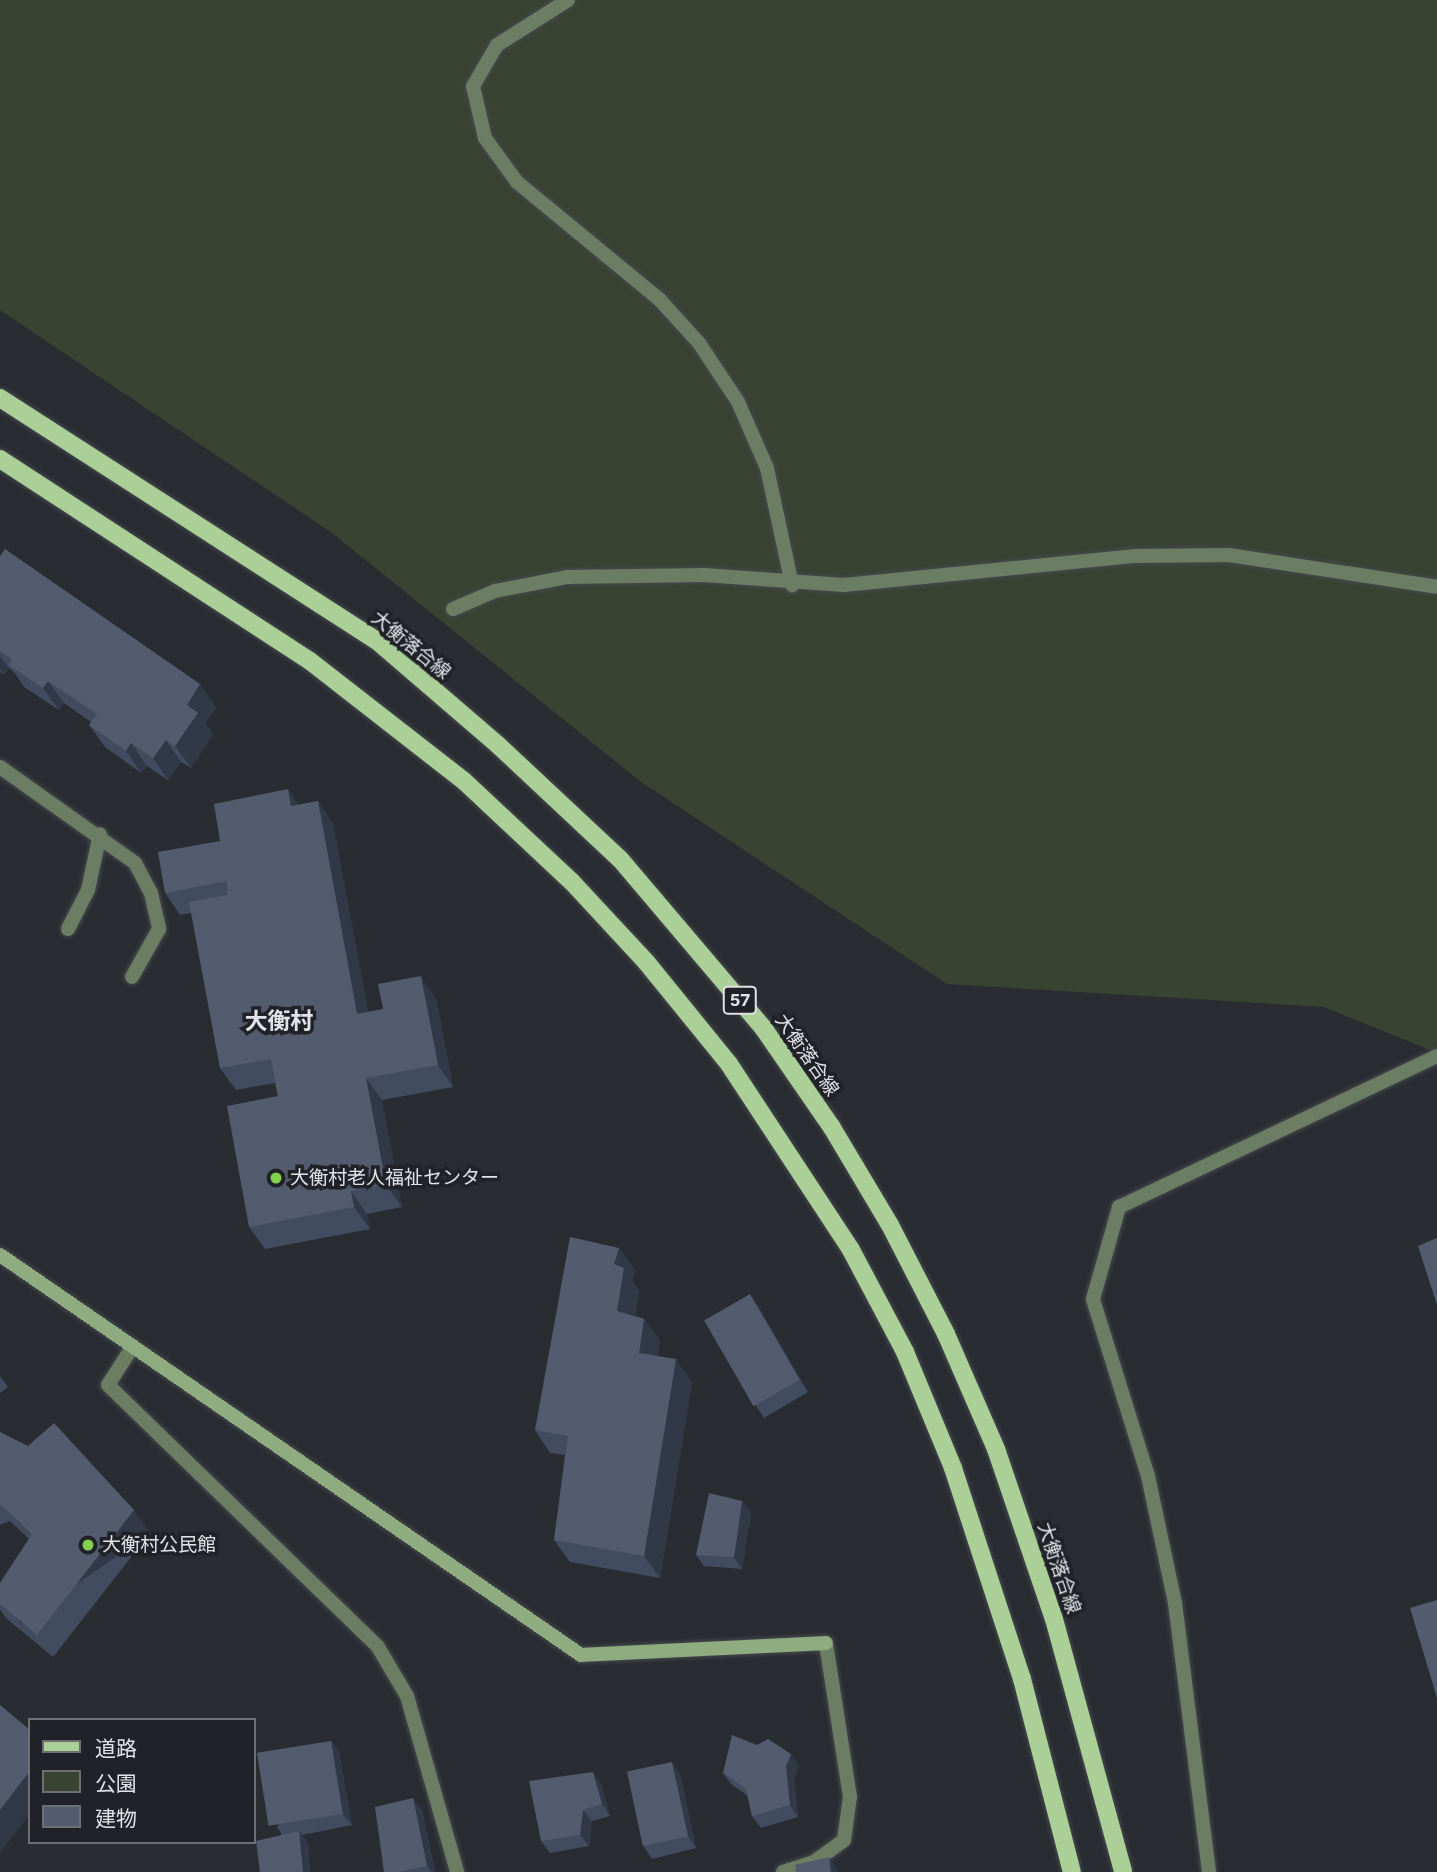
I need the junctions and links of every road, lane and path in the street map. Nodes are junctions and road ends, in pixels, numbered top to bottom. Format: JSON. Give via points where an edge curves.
{"nodes":[{"id":1,"x":568,"y":0,"type":"edge"},
{"id":2,"x":0,"y":398,"type":"edge"},
{"id":3,"x":0,"y":459,"type":"edge"},
{"id":4,"x":792,"y":584,"type":"junction"},
{"id":5,"x":1437,"y":587,"type":"edge"},
{"id":6,"x":453,"y":609,"type":"dead end"},
{"id":7,"x":0,"y":767,"type":"edge"},
{"id":8,"x":100,"y":834,"type":"junction"},
{"id":9,"x":68,"y":929,"type":"dead end"},
{"id":10,"x":132,"y":977,"type":"dead end"},
{"id":11,"x":1437,"y":1056,"type":"edge"},
{"id":12,"x":0,"y":1255,"type":"edge"},
{"id":13,"x":133,"y":1346,"type":"junction"},
{"id":14,"x":457,"y":1872,"type":"edge"},
{"id":15,"x":783,"y":1872,"type":"edge"},
{"id":16,"x":1072,"y":1872,"type":"edge"},
{"id":17,"x":1123,"y":1872,"type":"edge"},
{"id":18,"x":1209,"y":1872,"type":"edge"}],
"edges":[{"from":1,"to":4,"type":"street","via":[[497,45],[473,86],[485,138],[517,182],[659,299],[699,343],[738,402],[766,468]]},
{"from":2,"to":17,"type":"main road","name":"大衡落合線","number":"57","via":[[376,640],[620,859],[764,1028],[831,1126],[890,1226],[946,1334],[996,1449],[1054,1619]]},
{"from":3,"to":16,"type":"main road","number":"57","via":[[310,661],[464,781],[572,882],[647,963],[729,1065],[850,1248],[905,1352],[953,1468],[1017,1666]]},
{"from":4,"to":5,"type":"street","via":[[915,581],[1136,556],[1229,555]]},
{"from":4,"to":6,"type":"street","via":[[704,575],[566,577],[495,591]]},
{"from":7,"to":8,"type":"street"},
{"from":8,"to":9,"type":"street","via":[[88,890]]},
{"from":8,"to":10,"type":"street","via":[[135,863],[151,892],[159,929]]},
{"from":11,"to":18,"type":"street","via":[[1119,1207],[1093,1299],[1148,1476],[1175,1603]]},
{"from":12,"to":13,"type":"street"},
{"from":13,"to":14,"type":"street","via":[[108,1385],[378,1647],[407,1696]]},
{"from":13,"to":15,"type":"street","via":[[581,1655],[826,1643],[850,1797],[844,1840],[814,1862]]}]}
